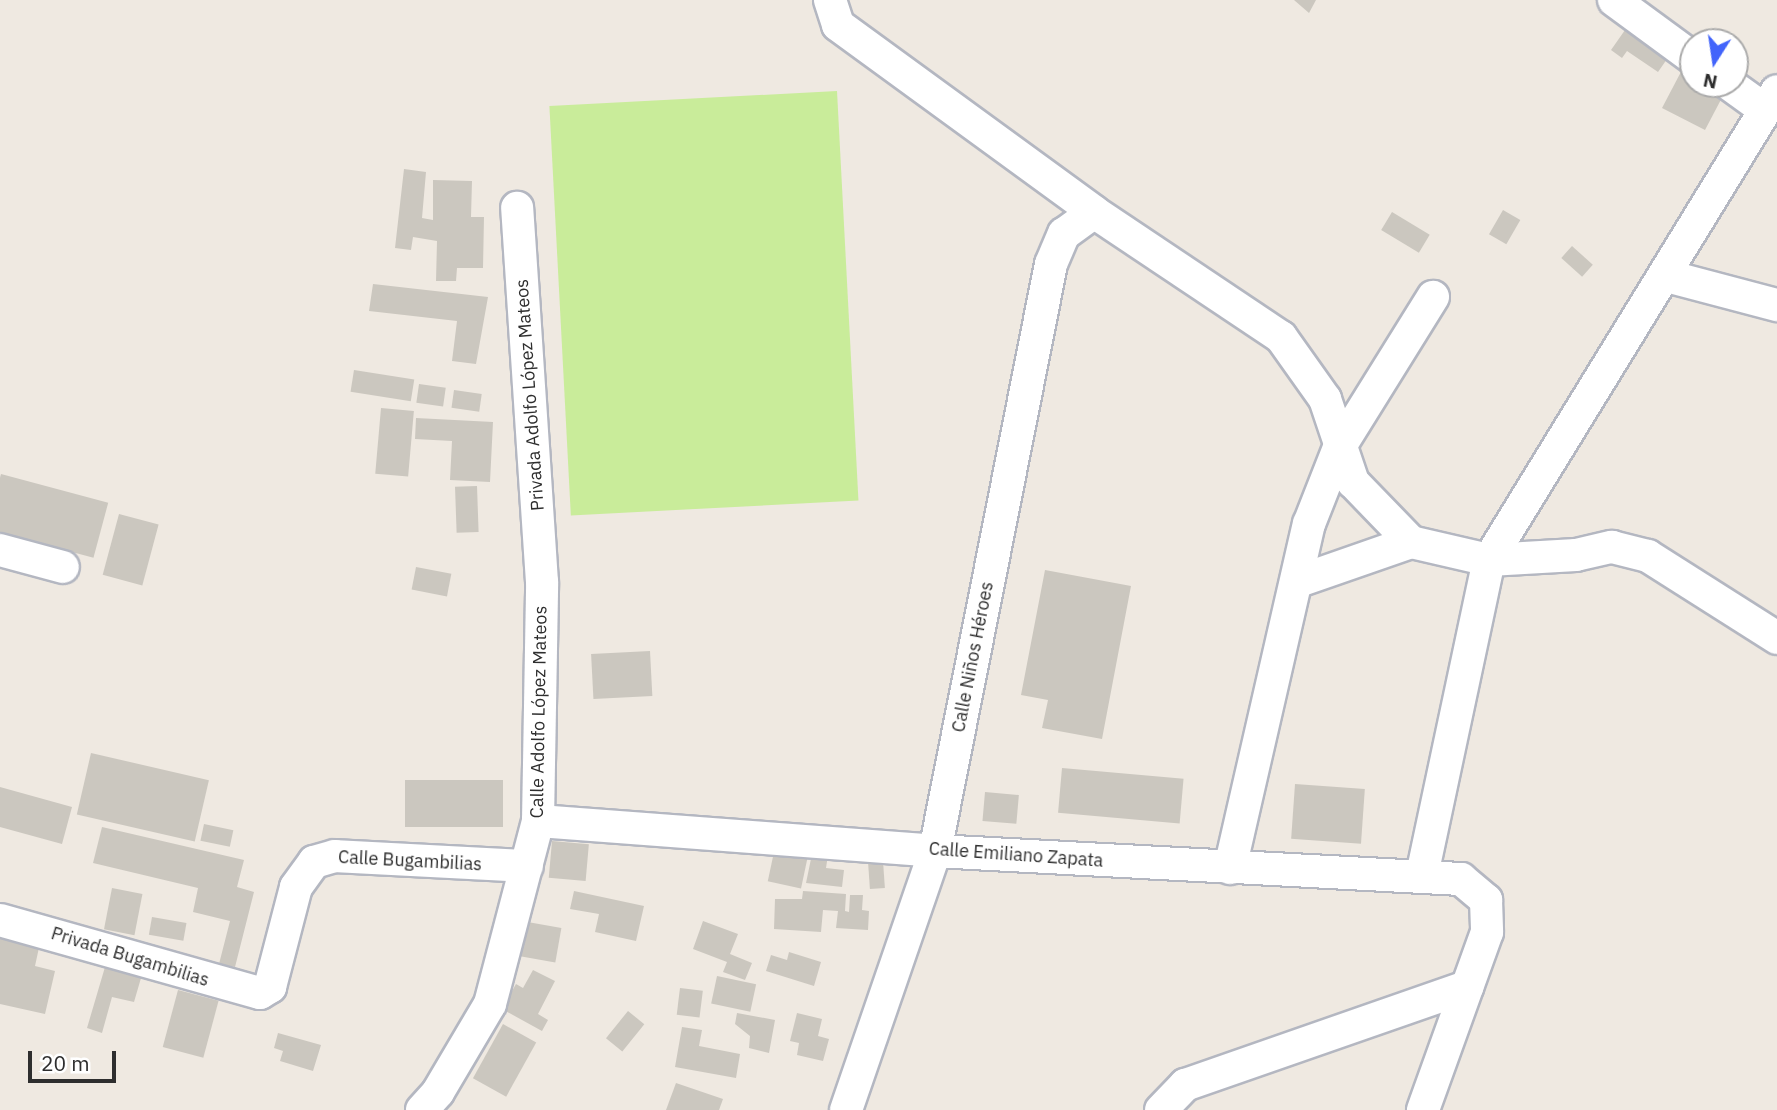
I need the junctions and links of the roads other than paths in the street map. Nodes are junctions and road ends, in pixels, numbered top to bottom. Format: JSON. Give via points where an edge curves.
{"nodes":[{"id":1,"x":830,"y":0,"type":"edge"},
{"id":2,"x":1614,"y":0,"type":"edge"},
{"id":3,"x":1679,"y":48,"type":"edge"},
{"id":4,"x":1749,"y":92,"type":"edge"},
{"id":5,"x":1771,"y":101,"type":"edge"},
{"id":6,"x":517,"y":208,"type":"dead end"},
{"id":7,"x":1094,"y":212,"type":"junction"},
{"id":8,"x":1667,"y":276,"type":"junction"},
{"id":9,"x":1433,"y":297,"type":"dead end"},
{"id":10,"x":1777,"y":305,"type":"edge"},
{"id":11,"x":1339,"y":448,"type":"junction"},
{"id":12,"x":1411,"y":542,"type":"junction"},
{"id":13,"x":0,"y":550,"type":"edge"},
{"id":14,"x":1489,"y":560,"type":"junction"},
{"id":15,"x":63,"y":567,"type":"dead end"},
{"id":16,"x":1299,"y":581,"type":"junction"},
{"id":17,"x":542,"y":582,"type":"joint"},
{"id":18,"x":1777,"y":638,"type":"edge"},
{"id":19,"x":538,"y":821,"type":"junction"},
{"id":20,"x":935,"y":851,"type":"junction"},
{"id":21,"x":527,"y":866,"type":"junction"},
{"id":22,"x":1230,"y":868,"type":"junction"},
{"id":23,"x":1422,"y":875,"type":"junction"},
{"id":24,"x":0,"y":920,"type":"edge"},
{"id":25,"x":1467,"y":987,"type":"junction"},
{"id":26,"x":260,"y":993,"type":"joint"},
{"id":27,"x":422,"y":1110,"type":"edge"},
{"id":28,"x":846,"y":1110,"type":"edge"},
{"id":29,"x":1161,"y":1110,"type":"edge"},
{"id":30,"x":1423,"y":1110,"type":"edge"}],
"edges":[{"from":1,"to":7,"type":"street","via":[[838,25]]},
{"from":2,"to":3,"type":"street"},
{"from":4,"to":5,"type":"street"},
{"from":5,"to":8,"type":"street"},
{"from":6,"to":17,"type":"street","name":"Privada Adolfo López Mateos"},
{"from":7,"to":11,"type":"street","via":[[1281,337],[1325,399]]},
{"from":7,"to":20,"type":"street","name":"Calle Niños Héroes","via":[[1064,234],[1051,264]]},
{"from":8,"to":10,"type":"street"},
{"from":8,"to":14,"type":"street"},
{"from":9,"to":11,"type":"street"},
{"from":11,"to":12,"type":"street","via":[[1353,481]]},
{"from":11,"to":16,"type":"street","via":[[1309,524]]},
{"from":12,"to":14,"type":"street"},
{"from":12,"to":16,"type":"street"},
{"from":13,"to":15,"type":"street"},
{"from":14,"to":18,"type":"street","via":[[1576,555],[1612,547],[1648,556]]},
{"from":14,"to":23,"type":"street"},
{"from":16,"to":22,"type":"street","via":[[1283,622]]},
{"from":17,"to":19,"type":"street","name":"Calle Adolfo López Mateos"},
{"from":19,"to":20,"type":"street","name":"Calle Emiliano Zapata"},
{"from":19,"to":21,"type":"street","name":"Calle Adolfo López Mateos"},
{"from":20,"to":22,"type":"street","name":"Calle Emiliano Zapata"},
{"from":20,"to":28,"type":"street","name":"Calle Niños Héroes"},
{"from":21,"to":26,"type":"street","name":"Calle Bugambilias","via":[[335,856],[314,862],[296,887],[271,987]]},
{"from":21,"to":27,"type":"street","name":"Calle Adolfo López Mateos","via":[[490,1004],[438,1092]]},
{"from":22,"to":23,"type":"street","name":"Calle Emiliano Zapata"},
{"from":23,"to":25,"type":"street","name":"Calle Emiliano Zapata","via":[[1461,878],[1486,900],[1488,932]]},
{"from":24,"to":26,"type":"street","name":"Privada Bugambilias"},
{"from":25,"to":29,"type":"street","via":[[1185,1085]]},
{"from":25,"to":30,"type":"street"}]}
